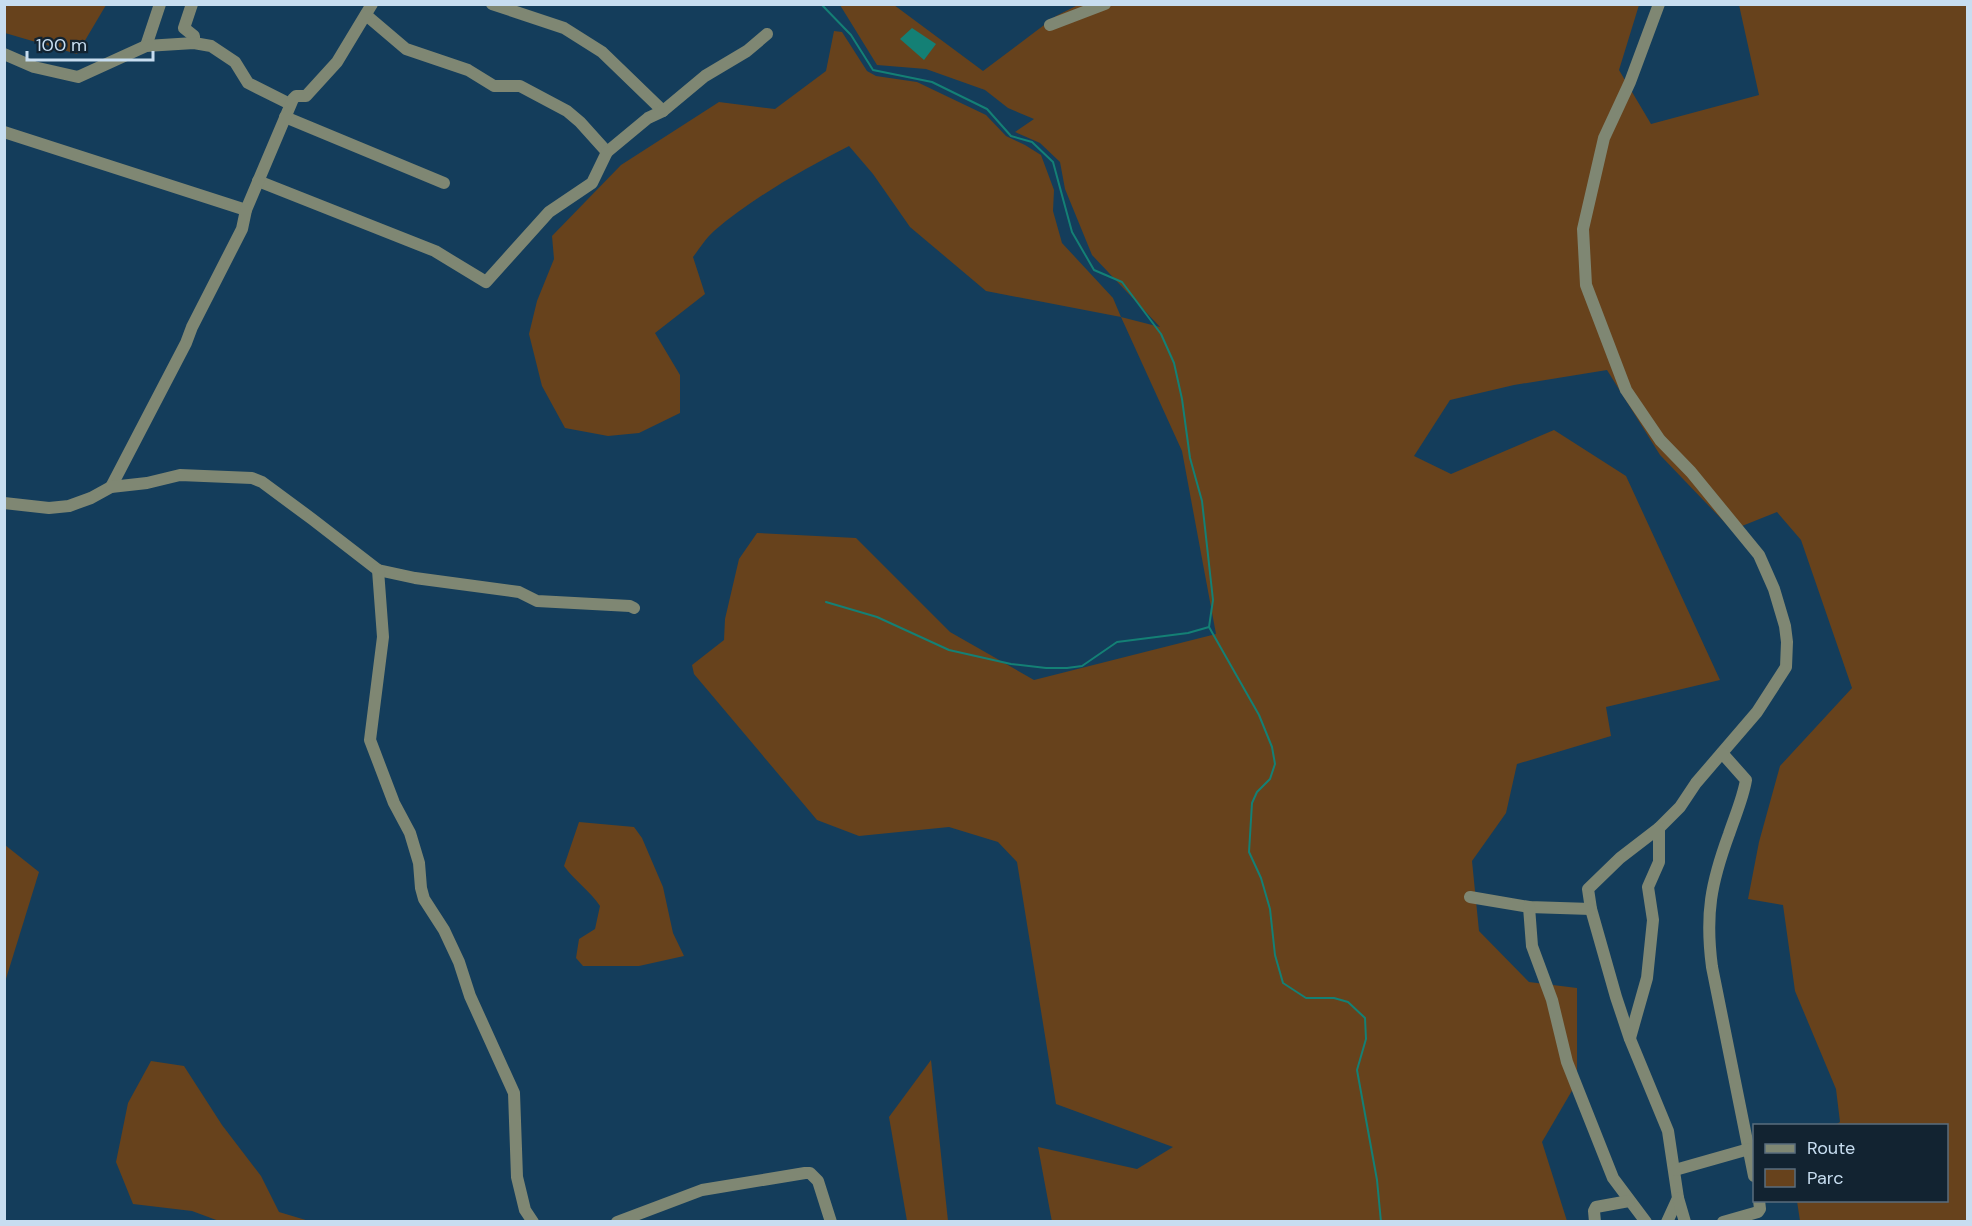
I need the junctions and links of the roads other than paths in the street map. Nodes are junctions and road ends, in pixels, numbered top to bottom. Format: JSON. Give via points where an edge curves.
{"nodes":[{"id":1,"x":160,"y":4,"type":"edge"},
{"id":2,"x":192,"y":4,"type":"edge"},
{"id":3,"x":492,"y":4,"type":"edge"},
{"id":4,"x":1105,"y":4,"type":"edge"},
{"id":5,"x":1659,"y":4,"type":"edge"},
{"id":6,"x":369,"y":10,"type":"edge"},
{"id":7,"x":1050,"y":26,"type":"dead end"},
{"id":8,"x":767,"y":34,"type":"dead end"},
{"id":9,"x":194,"y":43,"type":"junction"},
{"id":10,"x":146,"y":46,"type":"junction"},
{"id":11,"x":4,"y":54,"type":"edge"},
{"id":12,"x":290,"y":104,"type":"junction"},
{"id":13,"x":663,"y":111,"type":"junction"},
{"id":14,"x":285,"y":117,"type":"junction"},
{"id":15,"x":4,"y":132,"type":"edge"},
{"id":16,"x":607,"y":152,"type":"junction"},
{"id":17,"x":258,"y":181,"type":"junction"},
{"id":18,"x":444,"y":183,"type":"dead end"},
{"id":19,"x":246,"y":210,"type":"junction"},
{"id":20,"x":111,"y":487,"type":"junction"},
{"id":21,"x":4,"y":503,"type":"edge"},
{"id":22,"x":378,"y":570,"type":"junction"},
{"id":23,"x":634,"y":608,"type":"dead end"},
{"id":24,"x":1722,"y":753,"type":"junction"},
{"id":25,"x":1659,"y":828,"type":"junction"},
{"id":26,"x":1470,"y":897,"type":"dead end"},
{"id":27,"x":1529,"y":907,"type":"junction"},
{"id":28,"x":1590,"y":909,"type":"junction"},
{"id":29,"x":1630,"y":1039,"type":"junction"},
{"id":30,"x":1749,"y":1149,"type":"junction"},
{"id":31,"x":1753,"y":1167,"type":"edge"},
{"id":32,"x":1675,"y":1170,"type":"junction"},
{"id":33,"x":1678,"y":1198,"type":"junction"},
{"id":34,"x":1629,"y":1201,"type":"junction"},
{"id":35,"x":1759,"y":1202,"type":"edge"},
{"id":36,"x":533,"y":1221,"type":"edge"},
{"id":37,"x":617,"y":1221,"type":"edge"},
{"id":38,"x":831,"y":1221,"type":"edge"},
{"id":39,"x":1594,"y":1221,"type":"edge"},
{"id":40,"x":1646,"y":1221,"type":"edge"},
{"id":41,"x":1667,"y":1221,"type":"edge"},
{"id":42,"x":1685,"y":1221,"type":"edge"},
{"id":43,"x":1723,"y":1221,"type":"edge"}],
"edges":[{"from":1,"to":10,"type":"street"},
{"from":2,"to":9,"type":"street","via":[[184,28],[194,36]]},
{"from":3,"to":13,"type":"street","via":[[564,28],[602,52]]},
{"from":4,"to":7,"type":"street"},
{"from":5,"to":24,"type":"street","via":[[1604,138],[1583,229],[1586,285],[1626,390],[1660,441],[1691,472],[1759,555],[1785,626],[1786,667],[1757,712]]},
{"from":6,"to":12,"type":"street","via":[[334,66],[306,96],[296,96]]},
{"from":6,"to":16,"type":"street","via":[[406,49],[468,70],[494,86],[520,86],[567,111]]},
{"from":8,"to":13,"type":"street","via":[[705,76]]},
{"from":9,"to":10,"type":"street"},
{"from":9,"to":12,"type":"street","via":[[213,46],[235,62],[248,83]]},
{"from":10,"to":11,"type":"street","via":[[78,77],[34,67]]},
{"from":12,"to":14,"type":"street"},
{"from":13,"to":16,"type":"street","via":[[648,118]]},
{"from":14,"to":17,"type":"street"},
{"from":14,"to":18,"type":"street"},
{"from":15,"to":19,"type":"street"},
{"from":16,"to":17,"type":"street","via":[[592,183],[549,212],[486,282],[435,251]]},
{"from":17,"to":19,"type":"street"},
{"from":19,"to":20,"type":"street","via":[[242,229]]},
{"from":20,"to":21,"type":"street","via":[[69,506]]},
{"from":20,"to":22,"type":"street","via":[[180,475],[257,479]]},
{"from":22,"to":23,"type":"street","via":[[519,592],[537,601]]},
{"from":22,"to":36,"type":"street","via":[[383,637],[370,740],[410,833],[424,899],[459,962],[470,996],[514,1093],[517,1177],[525,1210]]},
{"from":24,"to":25,"type":"street"},
{"from":24,"to":30,"type":"street","via":[[1746,780],[1713,881],[1708,938]]},
{"from":25,"to":28,"type":"street","via":[[1588,889]]},
{"from":25,"to":29,"type":"street","via":[[1659,862],[1648,887],[1653,920],[1647,978]]},
{"from":26,"to":27,"type":"street"},
{"from":27,"to":28,"type":"street"},
{"from":27,"to":34,"type":"street","via":[[1532,946],[1552,1000],[1566,1062],[1609,1170]]},
{"from":28,"to":29,"type":"street"},
{"from":29,"to":32,"type":"street","via":[[1668,1131]]},
{"from":30,"to":31,"type":"street"},
{"from":30,"to":32,"type":"street"},
{"from":32,"to":33,"type":"street"},
{"from":33,"to":41,"type":"street"},
{"from":33,"to":42,"type":"street"},
{"from":34,"to":39,"type":"street","via":[[1596,1207]]},
{"from":34,"to":40,"type":"street"},
{"from":35,"to":43,"type":"street","via":[[1758,1212]]},
{"from":37,"to":38,"type":"street","via":[[702,1190],[810,1173],[818,1181]]}]}
